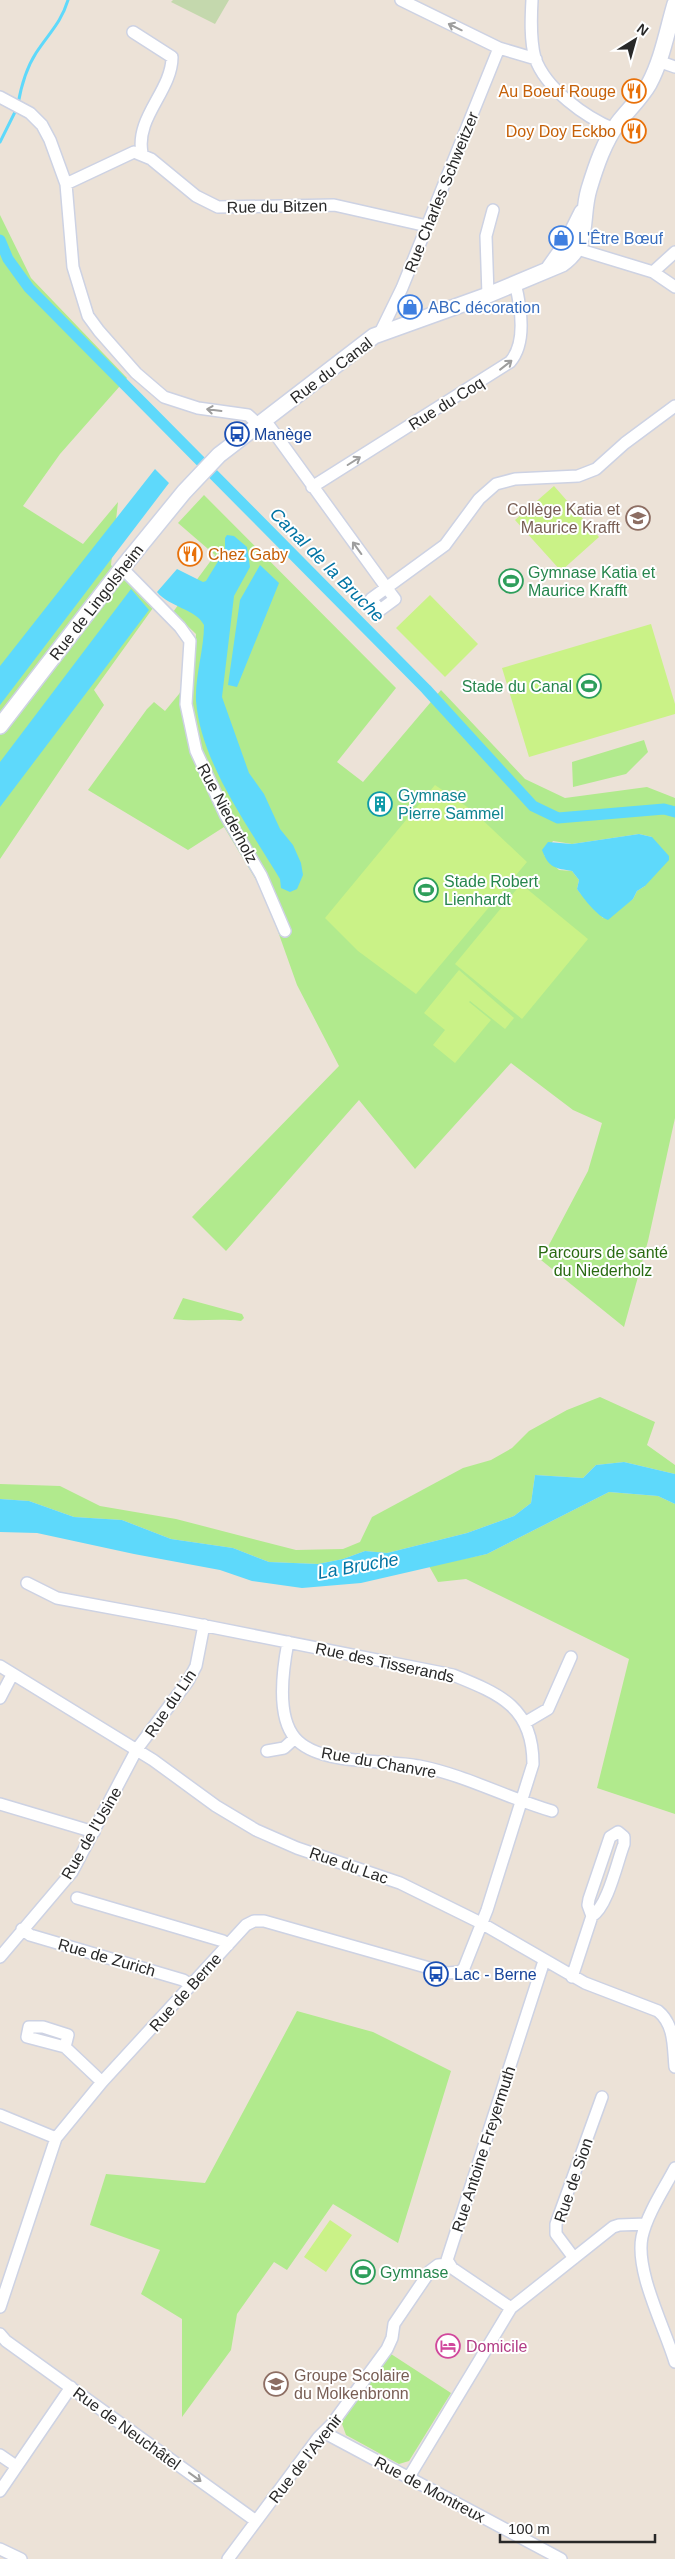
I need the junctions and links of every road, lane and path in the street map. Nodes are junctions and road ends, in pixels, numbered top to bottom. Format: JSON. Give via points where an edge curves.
{"nodes":[{"id":1,"x":402,"y":0,"type":"edge"},
{"id":2,"x":532,"y":0,"type":"edge"},
{"id":3,"x":675,"y":4,"type":"edge"},
{"id":4,"x":133,"y":32,"type":"dead end"},
{"id":5,"x":499,"y":48,"type":"junction"},
{"id":6,"x":536,"y":59,"type":"junction"},
{"id":7,"x":658,"y":61,"type":"junction"},
{"id":8,"x":675,"y":67,"type":"edge"},
{"id":9,"x":0,"y":98,"type":"edge"},
{"id":10,"x":614,"y":128,"type":"junction"},
{"id":11,"x":142,"y":153,"type":"junction"},
{"id":12,"x":66,"y":184,"type":"junction"},
{"id":13,"x":493,"y":210,"type":"dead end"},
{"id":14,"x":427,"y":226,"type":"junction"},
{"id":15,"x":572,"y":247,"type":"junction"},
{"id":16,"x":675,"y":252,"type":"edge"},
{"id":17,"x":653,"y":272,"type":"junction"},
{"id":18,"x":516,"y":283,"type":"junction"},
{"id":19,"x":675,"y":287,"type":"edge"},
{"id":20,"x":488,"y":295,"type":"junction"},
{"id":21,"x":380,"y":333,"type":"junction"},
{"id":22,"x":675,"y":406,"type":"edge"},
{"id":23,"x":262,"y":423,"type":"junction"},
{"id":24,"x":198,"y":477,"type":"joint"},
{"id":25,"x":312,"y":487,"type":"junction"},
{"id":26,"x":122,"y":568,"type":"junction"},
{"id":27,"x":0,"y":726,"type":"edge"},
{"id":28,"x":284,"y":931,"type":"dead end"},
{"id":29,"x":27,"y":1583,"type":"dead end"},
{"id":30,"x":204,"y":1625,"type":"junction"},
{"id":31,"x":288,"y":1642,"type":"junction"},
{"id":32,"x":571,"y":1657,"type":"dead end"},
{"id":33,"x":0,"y":1666,"type":"edge"},
{"id":34,"x":12,"y":1675,"type":"junction"},
{"id":35,"x":0,"y":1698,"type":"edge"},
{"id":36,"x":526,"y":1722,"type":"junction"},
{"id":37,"x":295,"y":1738,"type":"junction"},
{"id":38,"x":137,"y":1750,"type":"junction"},
{"id":39,"x":267,"y":1751,"type":"dead end"},
{"id":40,"x":521,"y":1802,"type":"junction"},
{"id":41,"x":0,"y":1804,"type":"edge"},
{"id":42,"x":552,"y":1811,"type":"dead end"},
{"id":43,"x":94,"y":1832,"type":"junction"},
{"id":44,"x":77,"y":1898,"type":"dead end"},
{"id":45,"x":592,"y":1916,"type":"junction"},
{"id":46,"x":481,"y":1924,"type":"junction"},
{"id":47,"x":22,"y":1929,"type":"junction"},
{"id":48,"x":228,"y":1945,"type":"junction"},
{"id":49,"x":0,"y":1958,"type":"edge"},
{"id":50,"x":544,"y":1961,"type":"junction"},
{"id":51,"x":572,"y":1977,"type":"junction"},
{"id":52,"x":191,"y":1985,"type":"junction"},
{"id":53,"x":670,"y":2014,"type":"edge"},
{"id":54,"x":65,"y":2047,"type":"dead end"},
{"id":55,"x":675,"y":2067,"type":"edge"},
{"id":56,"x":102,"y":2082,"type":"junction"},
{"id":57,"x":602,"y":2097,"type":"dead end"},
{"id":58,"x":0,"y":2115,"type":"edge"},
{"id":59,"x":56,"y":2138,"type":"junction"},
{"id":60,"x":675,"y":2168,"type":"edge"},
{"id":61,"x":646,"y":2224,"type":"junction"},
{"id":62,"x":574,"y":2258,"type":"junction"},
{"id":63,"x":448,"y":2264,"type":"junction"},
{"id":64,"x":0,"y":2302,"type":"edge"},
{"id":65,"x":511,"y":2308,"type":"junction"},
{"id":66,"x":0,"y":2334,"type":"edge"},
{"id":67,"x":675,"y":2362,"type":"edge"},
{"id":68,"x":71,"y":2387,"type":"junction"},
{"id":69,"x":325,"y":2433,"type":"junction"},
{"id":70,"x":0,"y":2455,"type":"edge"},
{"id":71,"x":16,"y":2466,"type":"junction"},
{"id":72,"x":408,"y":2477,"type":"junction"},
{"id":73,"x":0,"y":2491,"type":"edge"},
{"id":74,"x":256,"y":2521,"type":"junction"},
{"id":75,"x":0,"y":2549,"type":"edge"},
{"id":76,"x":21,"y":2559,"type":"edge"},
{"id":77,"x":228,"y":2559,"type":"edge"},
{"id":78,"x":561,"y":2559,"type":"edge"}],
"edges":[{"from":5,"to":1,"type":"street","one_way":true},
{"from":2,"to":6,"type":"street","via":[[532,43]]},
{"from":3,"to":7,"type":"main road"},
{"from":4,"to":11,"type":"street","via":[[172,56],[172,69],[142,131]]},
{"from":5,"to":6,"type":"street"},
{"from":5,"to":14,"type":"street","name":"Rue Charles Schweitzer"},
{"from":6,"to":10,"type":"street","via":[[549,80],[570,102],[591,118]]},
{"from":7,"to":8,"type":"street"},
{"from":7,"to":10,"type":"main road","via":[[645,90]]},
{"from":9,"to":12,"type":"street","via":[[24,109],[46,132]]},
{"from":10,"to":15,"type":"main road","via":[[600,158],[584,208],[583,235]]},
{"from":11,"to":12,"type":"street","via":[[127,153]]},
{"from":11,"to":14,"type":"street","name":"Rue du Bitzen","via":[[204,201],[218,207],[334,205]]},
{"from":23,"to":12,"type":"street","one_way":true,"via":[[248,415],[198,408],[164,397],[136,373],[93,324],[85,308],[72,259]]},
{"from":13,"to":20,"type":"street","via":[[486,236]]},
{"from":14,"to":21,"type":"street","name":"Rue Charles Schweitzer","via":[[393,310]]},
{"from":15,"to":17,"type":"street"},
{"from":15,"to":18,"type":"main road","name":"Rue du Canal","via":[[562,264]]},
{"from":16,"to":17,"type":"street"},
{"from":17,"to":19,"type":"street"},
{"from":18,"to":20,"type":"main road","name":"Rue du Canal"},
{"from":25,"to":18,"type":"street","name":"Rue du Coq","one_way":true,"via":[[510,362],[521,337]]},
{"from":20,"to":21,"type":"main road","name":"Rue du Canal"},
{"from":21,"to":23,"type":"main road","name":"Rue du Canal"},
{"from":22,"to":25,"type":"street","one_way":true,"via":[[596,469],[578,476],[515,479],[496,484],[479,499],[445,545],[386,587]]},
{"from":23,"to":24,"type":"main road","name":"Rue du Canal","via":[[214,460]]},
{"from":23,"to":25,"type":"street"},
{"from":24,"to":26,"type":"main road","name":"Rue de Lingolsheim"},
{"from":26,"to":27,"type":"main road","name":"Rue de Lingolsheim"},
{"from":26,"to":28,"type":"street","name":"Rue Niederholz","via":[[190,641],[186,704],[196,751],[226,816],[262,875]]},
{"from":29,"to":30,"type":"street","name":"Rue des Tisserands","via":[[58,1598]]},
{"from":30,"to":31,"type":"street","name":"Rue des Tisserands"},
{"from":30,"to":38,"type":"street","name":"Rue du Lin","via":[[196,1666],[188,1681]]},
{"from":31,"to":36,"type":"street","name":"Rue des Tisserands","via":[[452,1675],[496,1694]]},
{"from":31,"to":37,"type":"street","via":[[282,1688],[288,1724]]},
{"from":32,"to":36,"type":"street","via":[[548,1709]]},
{"from":33,"to":34,"type":"street","name":"Rue du Lac"},
{"from":34,"to":35,"type":"street"},
{"from":34,"to":38,"type":"street","name":"Rue du Lac"},
{"from":36,"to":40,"type":"street","name":"Rue des Tisserands","via":[[533,1742],[533,1764]]},
{"from":37,"to":39,"type":"street","via":[[284,1748]]},
{"from":37,"to":40,"type":"street","name":"Rue du Chanvre","via":[[323,1754],[419,1766],[461,1778]]},
{"from":38,"to":43,"type":"street","name":"Rue de l'Usine"},
{"from":38,"to":46,"type":"street","name":"Rue du Lac","via":[[216,1806],[261,1833],[400,1883]]},
{"from":40,"to":42,"type":"street","name":"Rue du Chanvre"},
{"from":40,"to":46,"type":"street","name":"Rue des Tisserands"},
{"from":41,"to":43,"type":"street"},
{"from":43,"to":47,"type":"street","name":"Rue de l'Usine","via":[[72,1872]]},
{"from":44,"to":48,"type":"street"},
{"from":45,"to":45,"type":"street","via":[[588,1899],[610,1837],[618,1832],[624,1837],[624,1844],[604,1901]]},
{"from":45,"to":51,"type":"street"},
{"from":46,"to":48,"type":"street","name":"Rue de Berne","via":[[466,1964],[460,1972],[454,1973],[264,1921],[246,1925]]},
{"from":46,"to":50,"type":"street","name":"Rue du Lac"},
{"from":47,"to":49,"type":"street","name":"Rue de l'Usine"},
{"from":47,"to":52,"type":"street","name":"Rue de Zurich","via":[[30,1935],[184,1980]]},
{"from":48,"to":52,"type":"street","name":"Rue de Berne"},
{"from":50,"to":51,"type":"street","name":"Rue du Lac"},
{"from":50,"to":63,"type":"street","name":"Rue Antoine Freyermuth"},
{"from":51,"to":53,"type":"street","name":"Rue du Lac","via":[[599,1990]]},
{"from":52,"to":56,"type":"street","name":"Rue de Berne"},
{"from":53,"to":55,"type":"street","name":"Rue du Lac"},
{"from":54,"to":56,"type":"street"},
{"from":56,"to":59,"type":"street","name":"Rue de Berne"},
{"from":57,"to":62,"type":"street","name":"Rue de Sion","via":[[556,2224],[556,2234]]},
{"from":58,"to":59,"type":"street"},
{"from":59,"to":64,"type":"street","name":"Rue de Berne"},
{"from":60,"to":61,"type":"street"},
{"from":61,"to":62,"type":"street","via":[[613,2227]]},
{"from":61,"to":67,"type":"street","via":[[642,2239],[644,2268]]},
{"from":62,"to":65,"type":"street"},
{"from":63,"to":65,"type":"street"},
{"from":63,"to":69,"type":"street","name":"Rue de l'Avenir","via":[[430,2272],[394,2324],[387,2349]]},
{"from":65,"to":72,"type":"street"},
{"from":66,"to":68,"type":"street","name":"Rue de Neuchâtel"},
{"from":68,"to":71,"type":"street"},
{"from":68,"to":74,"type":"street","name":"Rue de Neuchâtel","one_way":true},
{"from":69,"to":72,"type":"street","name":"Rue de Montreux"},
{"from":69,"to":74,"type":"street","name":"Rue de l'Avenir"},
{"from":70,"to":71,"type":"street"},
{"from":71,"to":73,"type":"street"},
{"from":72,"to":78,"type":"street","name":"Rue de Montreux"},
{"from":74,"to":77,"type":"street","name":"Rue de l'Avenir"},
{"from":75,"to":76,"type":"street"}]}
